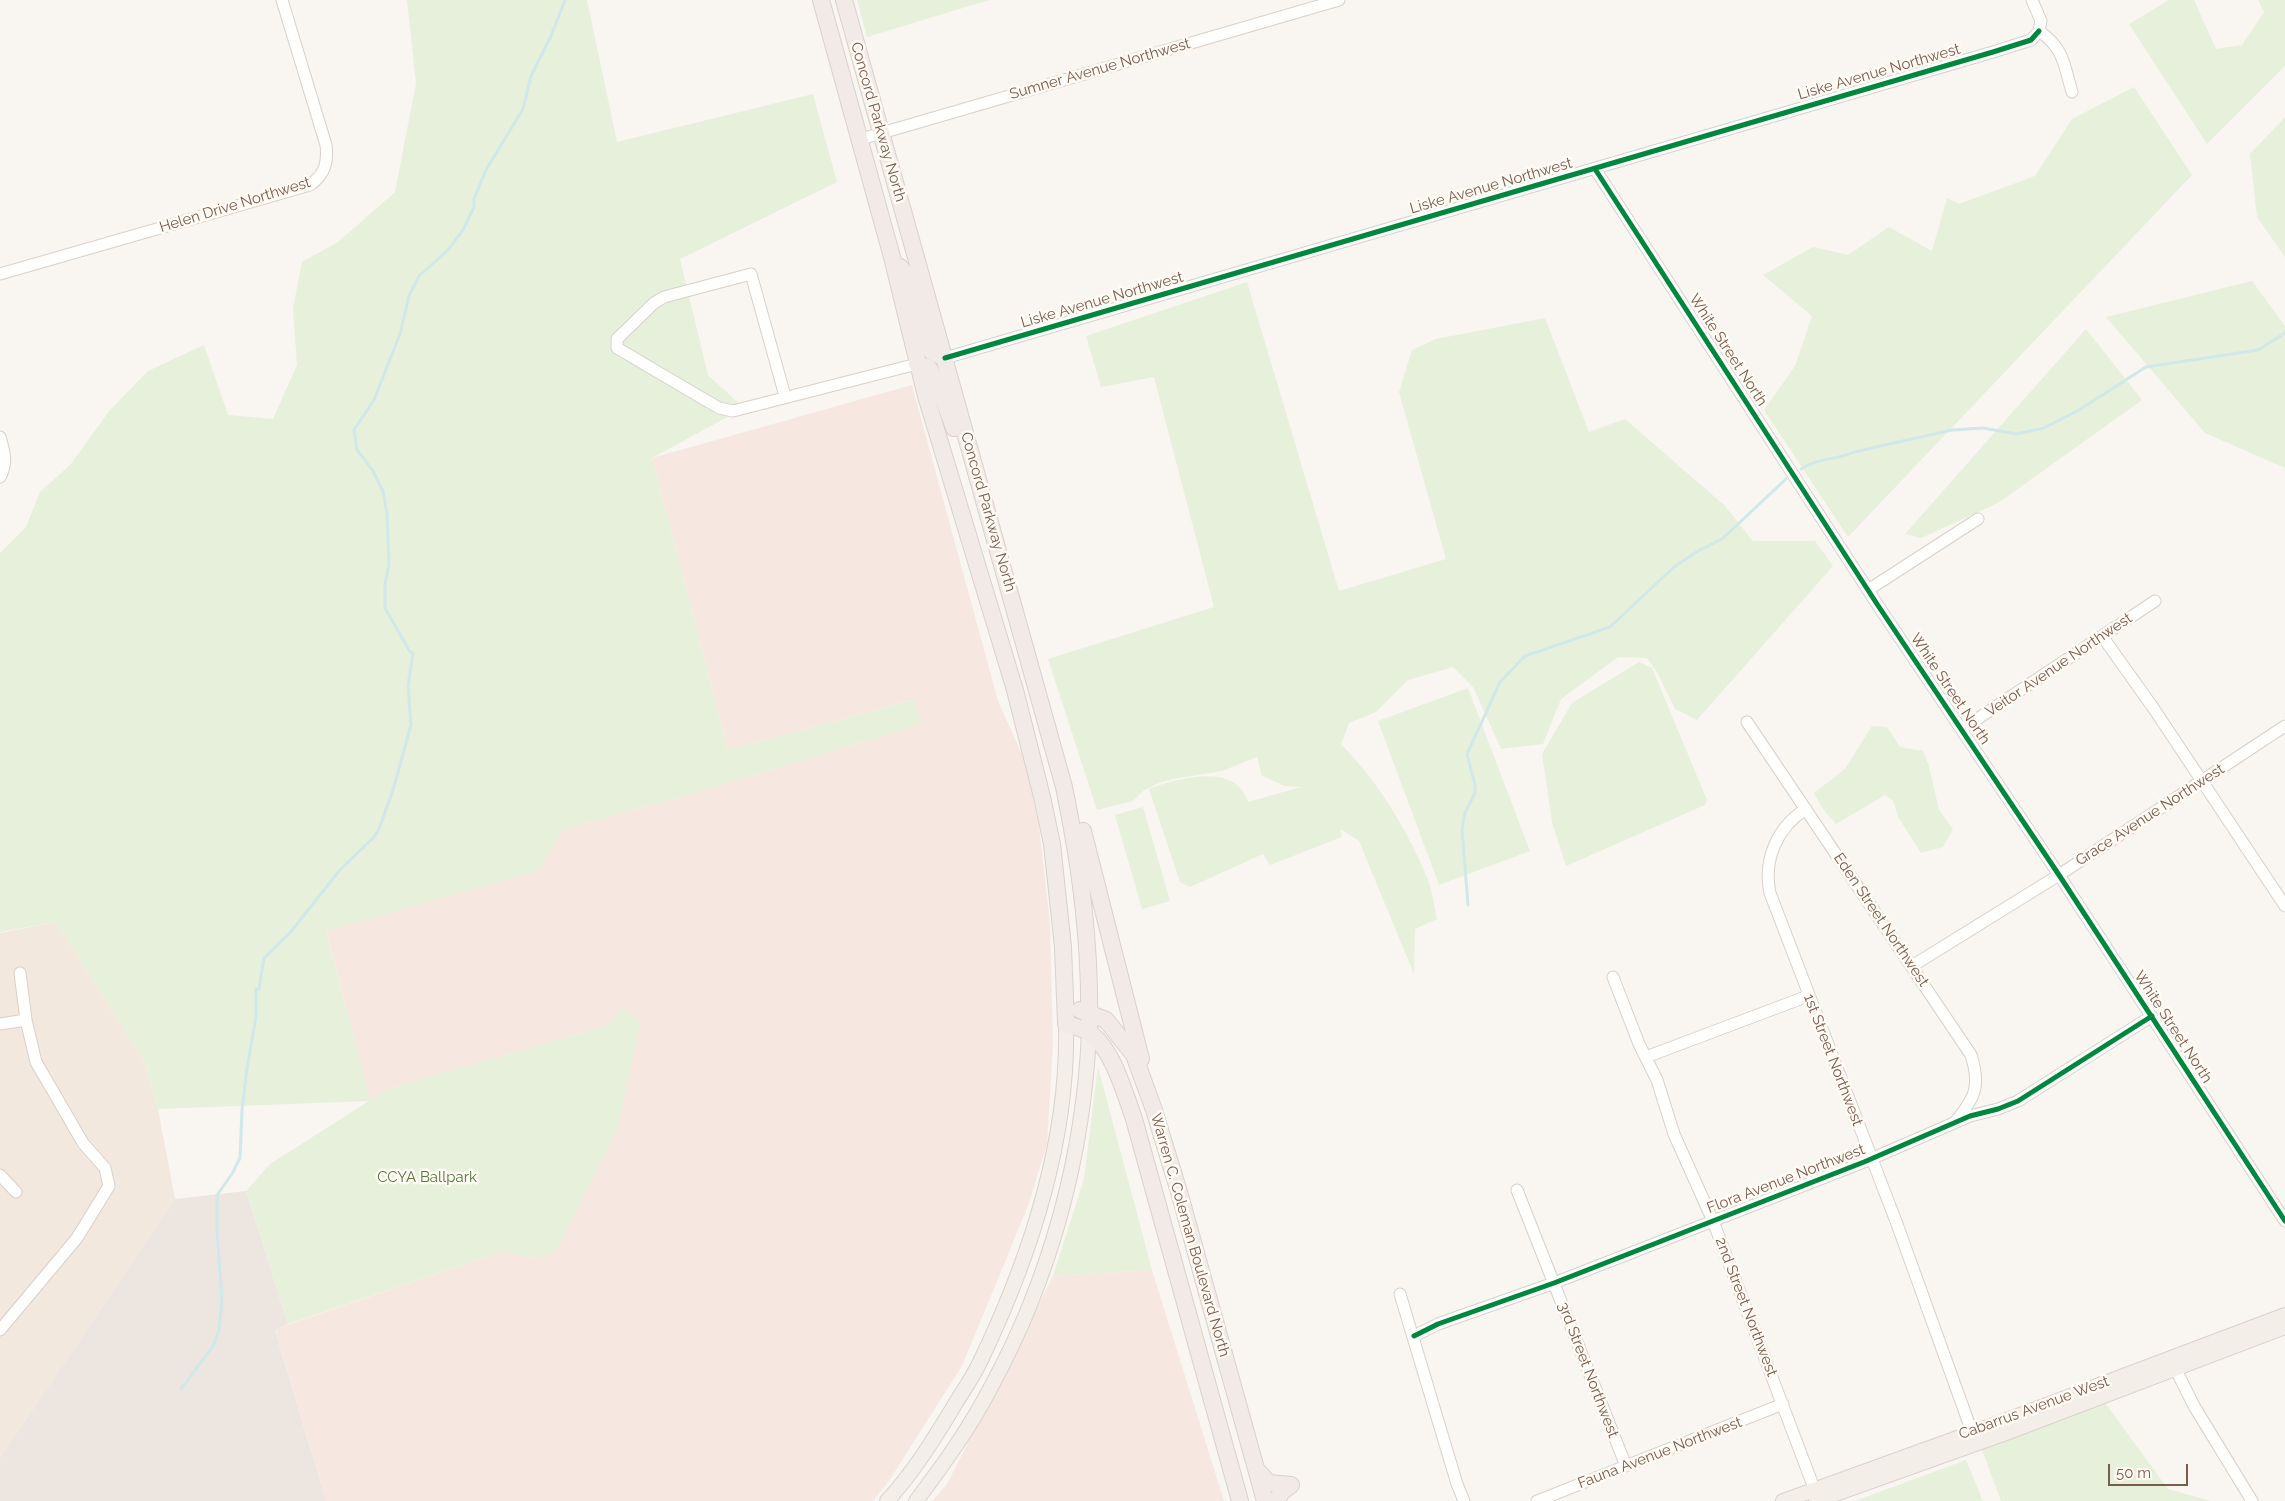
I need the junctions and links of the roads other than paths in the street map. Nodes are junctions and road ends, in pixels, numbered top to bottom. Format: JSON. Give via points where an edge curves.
{"nodes":[{"id":1,"x":282,"y":0,"type":"edge"},
{"id":2,"x":821,"y":0,"type":"edge"},
{"id":3,"x":844,"y":0,"type":"edge"},
{"id":4,"x":1339,"y":0,"type":"edge"},
{"id":5,"x":2032,"y":0,"type":"edge"},
{"id":6,"x":2040,"y":31,"type":"junction"},
{"id":7,"x":2072,"y":92,"type":"dead end"},
{"id":8,"x":881,"y":133,"type":"junction"},
{"id":9,"x":861,"y":139,"type":"junction"},
{"id":10,"x":1594,"y":169,"type":"junction"},
{"id":11,"x":892,"y":257,"type":"junction"},
{"id":12,"x":0,"y":274,"type":"edge"},
{"id":13,"x":945,"y":358,"type":"junction"},
{"id":14,"x":917,"y":364,"type":"junction"},
{"id":15,"x":785,"y":396,"type":"junction"},
{"id":16,"x":0,"y":437,"type":"edge"},
{"id":17,"x":2,"y":473,"type":"edge"},
{"id":18,"x":1978,"y":519,"type":"dead end"},
{"id":19,"x":991,"y":523,"type":"junction"},
{"id":20,"x":1868,"y":590,"type":"junction"},
{"id":21,"x":2155,"y":601,"type":"dead end"},
{"id":22,"x":1020,"y":626,"type":"junction"},
{"id":23,"x":998,"y":633,"type":"junction"},
{"id":24,"x":2102,"y":636,"type":"junction"},
{"id":25,"x":1746,"y":722,"type":"dead end"},
{"id":26,"x":2285,"y":726,"type":"edge"},
{"id":27,"x":1962,"y":729,"type":"junction"},
{"id":28,"x":2202,"y":781,"type":"junction"},
{"id":29,"x":1064,"y":786,"type":"junction"},
{"id":30,"x":1806,"y":809,"type":"junction"},
{"id":31,"x":2059,"y":875,"type":"junction"},
{"id":32,"x":2285,"y":906,"type":"edge"},
{"id":33,"x":1912,"y":966,"type":"junction"},
{"id":34,"x":20,"y":973,"type":"dead end"},
{"id":35,"x":1613,"y":977,"type":"dead end"},
{"id":36,"x":1808,"y":996,"type":"junction"},
{"id":37,"x":1066,"y":1006,"type":"junction"},
{"id":38,"x":1089,"y":1012,"type":"junction"},
{"id":39,"x":2152,"y":1016,"type":"junction"},
{"id":40,"x":26,"y":1020,"type":"junction"},
{"id":41,"x":0,"y":1024,"type":"edge"},
{"id":42,"x":1066,"y":1024,"type":"junction"},
{"id":43,"x":1089,"y":1032,"type":"junction"},
{"id":44,"x":1646,"y":1057,"type":"junction"},
{"id":45,"x":1968,"y":1106,"type":"junction"},
{"id":46,"x":1154,"y":1110,"type":"junction"},
{"id":47,"x":1978,"y":1114,"type":"junction"},
{"id":48,"x":1954,"y":1123,"type":"junction"},
{"id":49,"x":1872,"y":1160,"type":"junction"},
{"id":50,"x":0,"y":1175,"type":"edge"},
{"id":51,"x":1517,"y":1190,"type":"dead end"},
{"id":52,"x":16,"y":1192,"type":"dead end"},
{"id":53,"x":1714,"y":1221,"type":"junction"},
{"id":54,"x":2285,"y":1222,"type":"edge"},
{"id":55,"x":1200,"y":1271,"type":"junction"},
{"id":56,"x":1179,"y":1277,"type":"junction"},
{"id":57,"x":1554,"y":1283,"type":"junction"},
{"id":58,"x":1400,"y":1294,"type":"dead end"},
{"id":59,"x":2285,"y":1315,"type":"edge"},
{"id":60,"x":2285,"y":1327,"type":"edge"},
{"id":61,"x":0,"y":1330,"type":"edge"},
{"id":62,"x":1414,"y":1336,"type":"junction"},
{"id":63,"x":2175,"y":1368,"type":"junction"},
{"id":64,"x":1783,"y":1404,"type":"junction"},
{"id":65,"x":1972,"y":1432,"type":"junction"},
{"id":66,"x":1255,"y":1466,"type":"junction"},
{"id":67,"x":1626,"y":1466,"type":"junction"},
{"id":68,"x":1821,"y":1498,"type":"edge"},
{"id":69,"x":888,"y":1501,"type":"edge"},
{"id":70,"x":916,"y":1501,"type":"edge"},
{"id":71,"x":1240,"y":1501,"type":"edge"},
{"id":72,"x":1265,"y":1501,"type":"edge"},
{"id":73,"x":1276,"y":1501,"type":"edge"},
{"id":74,"x":1464,"y":1501,"type":"edge"},
{"id":75,"x":1537,"y":1501,"type":"edge"},
{"id":76,"x":1783,"y":1501,"type":"edge"},
{"id":77,"x":2252,"y":1501,"type":"edge"}],
"edges":[{"from":1,"to":12,"type":"street","name":"Helen Drive Northwest","via":[[326,145],[326,168],[317,180],[310,185]]},
{"from":2,"to":9,"type":"highway","name":"Concord Parkway North"},
{"from":3,"to":8,"type":"highway","name":"Concord Parkway North"},
{"from":4,"to":8,"type":"street","name":"Sumner Avenue Northwest"},
{"from":5,"to":6,"type":"street","via":[[2041,21]]},
{"from":6,"to":7,"type":"street","via":[[2060,50]]},
{"from":6,"to":10,"type":"street","name":"Liske Avenue Northwest","via":[[2031,40],[2019,44]]},
{"from":8,"to":9,"type":"street","name":"Sumner Avenue Northwest"},
{"from":8,"to":13,"type":"highway","name":"Concord Parkway North"},
{"from":9,"to":11,"type":"highway","name":"Concord Parkway North"},
{"from":10,"to":13,"type":"street","name":"Liske Avenue Northwest"},
{"from":10,"to":20,"type":"street","name":"White Street North"},
{"from":11,"to":13,"type":"highway","via":[[908,277],[932,352]]},
{"from":11,"to":14,"type":"highway","name":"Concord Parkway North"},
{"from":13,"to":19,"type":"highway","name":"Concord Parkway North"},
{"from":14,"to":15,"type":"street"},
{"from":14,"to":19,"type":"highway","via":[[929,368],[938,385],[966,470]]},
{"from":14,"to":23,"type":"highway","name":"Concord Parkway North"},
{"from":15,"to":15,"type":"street","via":[[751,274],[664,297],[617,339],[617,348],[719,408],[733,411]]},
{"from":16,"to":17,"type":"street","via":[[5,452]]},
{"from":18,"to":20,"type":"street"},
{"from":19,"to":22,"type":"highway","name":"Concord Parkway North"},
{"from":20,"to":27,"type":"street","name":"White Street North"},
{"from":21,"to":24,"type":"street","name":"Veitor Avenue Northwest"},
{"from":22,"to":23,"type":"highway"},
{"from":22,"to":29,"type":"highway","name":"Concord Parkway North"},
{"from":23,"to":37,"type":"highway","name":"Concord Parkway North","via":[[1052,844],[1064,947]]},
{"from":24,"to":27,"type":"street","name":"Veitor Avenue Northwest"},
{"from":24,"to":28,"type":"street"},
{"from":25,"to":30,"type":"street","name":"Eden Street Northwest"},
{"from":26,"to":28,"type":"street","name":"Grace Avenue Northwest"},
{"from":27,"to":31,"type":"street","name":"White Street North"},
{"from":28,"to":31,"type":"street","name":"Grace Avenue Northwest"},
{"from":28,"to":32,"type":"street"},
{"from":29,"to":38,"type":"highway","name":"Concord Parkway North","via":[[1084,904],[1090,962]]},
{"from":29,"to":46,"type":"highway","via":[[1080,822]]},
{"from":30,"to":33,"type":"street","name":"Eden Street Northwest"},
{"from":30,"to":36,"type":"street","name":"1st Street Northwest","via":[[1782,830],[1774,845],[1767,878]]},
{"from":31,"to":33,"type":"street","name":"Grace Avenue Northwest"},
{"from":31,"to":39,"type":"street","name":"White Street North"},
{"from":33,"to":45,"type":"street","name":"Eden Street Northwest","via":[[1971,1055],[1976,1087]]},
{"from":34,"to":40,"type":"street"},
{"from":35,"to":44,"type":"street","name":"2nd Street Northwest"},
{"from":36,"to":44,"type":"street"},
{"from":36,"to":49,"type":"street","name":"1st Street Northwest"},
{"from":37,"to":38,"type":"highway","name":"Warren C. Coleman Boulevard North"},
{"from":37,"to":42,"type":"highway","name":"Concord Parkway North"},
{"from":38,"to":43,"type":"highway","name":"Concord Parkway North"},
{"from":38,"to":46,"type":"highway","name":"Warren C. Coleman Boulevard North","via":[[1106,1020],[1134,1055]]},
{"from":39,"to":47,"type":"street","name":"Flora Avenue Northwest","via":[[2018,1101]]},
{"from":39,"to":54,"type":"street","name":"White Street North"},
{"from":40,"to":41,"type":"street"},
{"from":40,"to":61,"type":"street","via":[[36,1062],[84,1143],[105,1168],[108,1186],[77,1238]]},
{"from":42,"to":43,"type":"highway"},
{"from":42,"to":69,"type":"main road","via":[[1062,1094],[1049,1168],[1038,1216],[1012,1288],[979,1364],[934,1439]]},
{"from":43,"to":56,"type":"highway","name":"Warren C. Coleman Boulevard North","via":[[1100,1042],[1114,1066],[1134,1118]]},
{"from":43,"to":70,"type":"main road","via":[[1078,1135],[1047,1262],[1021,1328],[991,1388],[946,1461]]},
{"from":44,"to":53,"type":"street","name":"2nd Street Northwest","via":[[1674,1134]]},
{"from":45,"to":47,"type":"street"},
{"from":45,"to":48,"type":"street","name":"Eden Street Northwest"},
{"from":46,"to":55,"type":"highway","name":"Warren C. Coleman Boulevard North"},
{"from":47,"to":48,"type":"street","name":"Flora Avenue Northwest"},
{"from":48,"to":49,"type":"street","name":"Flora Avenue Northwest"},
{"from":49,"to":53,"type":"street","name":"Flora Avenue Northwest"},
{"from":49,"to":65,"type":"street","name":"1st Street Northwest"},
{"from":50,"to":52,"type":"street"},
{"from":51,"to":57,"type":"street","name":"3rd Street Northwest"},
{"from":53,"to":57,"type":"street","name":"Flora Avenue Northwest"},
{"from":53,"to":64,"type":"street","name":"2nd Street Northwest"},
{"from":55,"to":56,"type":"highway"},
{"from":55,"to":66,"type":"highway","name":"Warren C. Coleman Boulevard North"},
{"from":56,"to":71,"type":"highway","name":"Warren C. Coleman Boulevard North"},
{"from":57,"to":62,"type":"street","name":"Flora Avenue Northwest","via":[[1447,1320]]},
{"from":57,"to":67,"type":"street","name":"3rd Street Northwest"},
{"from":58,"to":62,"type":"street"},
{"from":59,"to":65,"type":"main road","name":"Cabarrus Avenue West"},
{"from":60,"to":63,"type":"main road","name":"Cabarrus Avenue West"},
{"from":62,"to":74,"type":"street","via":[[1456,1484]]},
{"from":63,"to":68,"type":"main road","name":"Cabarrus Avenue West","via":[[2009,1432]]},
{"from":63,"to":77,"type":"street","via":[[2194,1406]]},
{"from":64,"to":67,"type":"street","name":"Fauna Avenue Northwest"},
{"from":64,"to":68,"type":"street","name":"2nd Street Northwest"},
{"from":65,"to":68,"type":"main road","name":"Cabarrus Avenue West"},
{"from":66,"to":72,"type":"highway","name":"Warren C. Coleman Boulevard North"},
{"from":66,"to":73,"type":"highway","via":[[1268,1482],[1291,1485]]},
{"from":67,"to":75,"type":"street","name":"Fauna Avenue Northwest"},
{"from":68,"to":76,"type":"main road","name":"Cabarrus Avenue West"}]}
